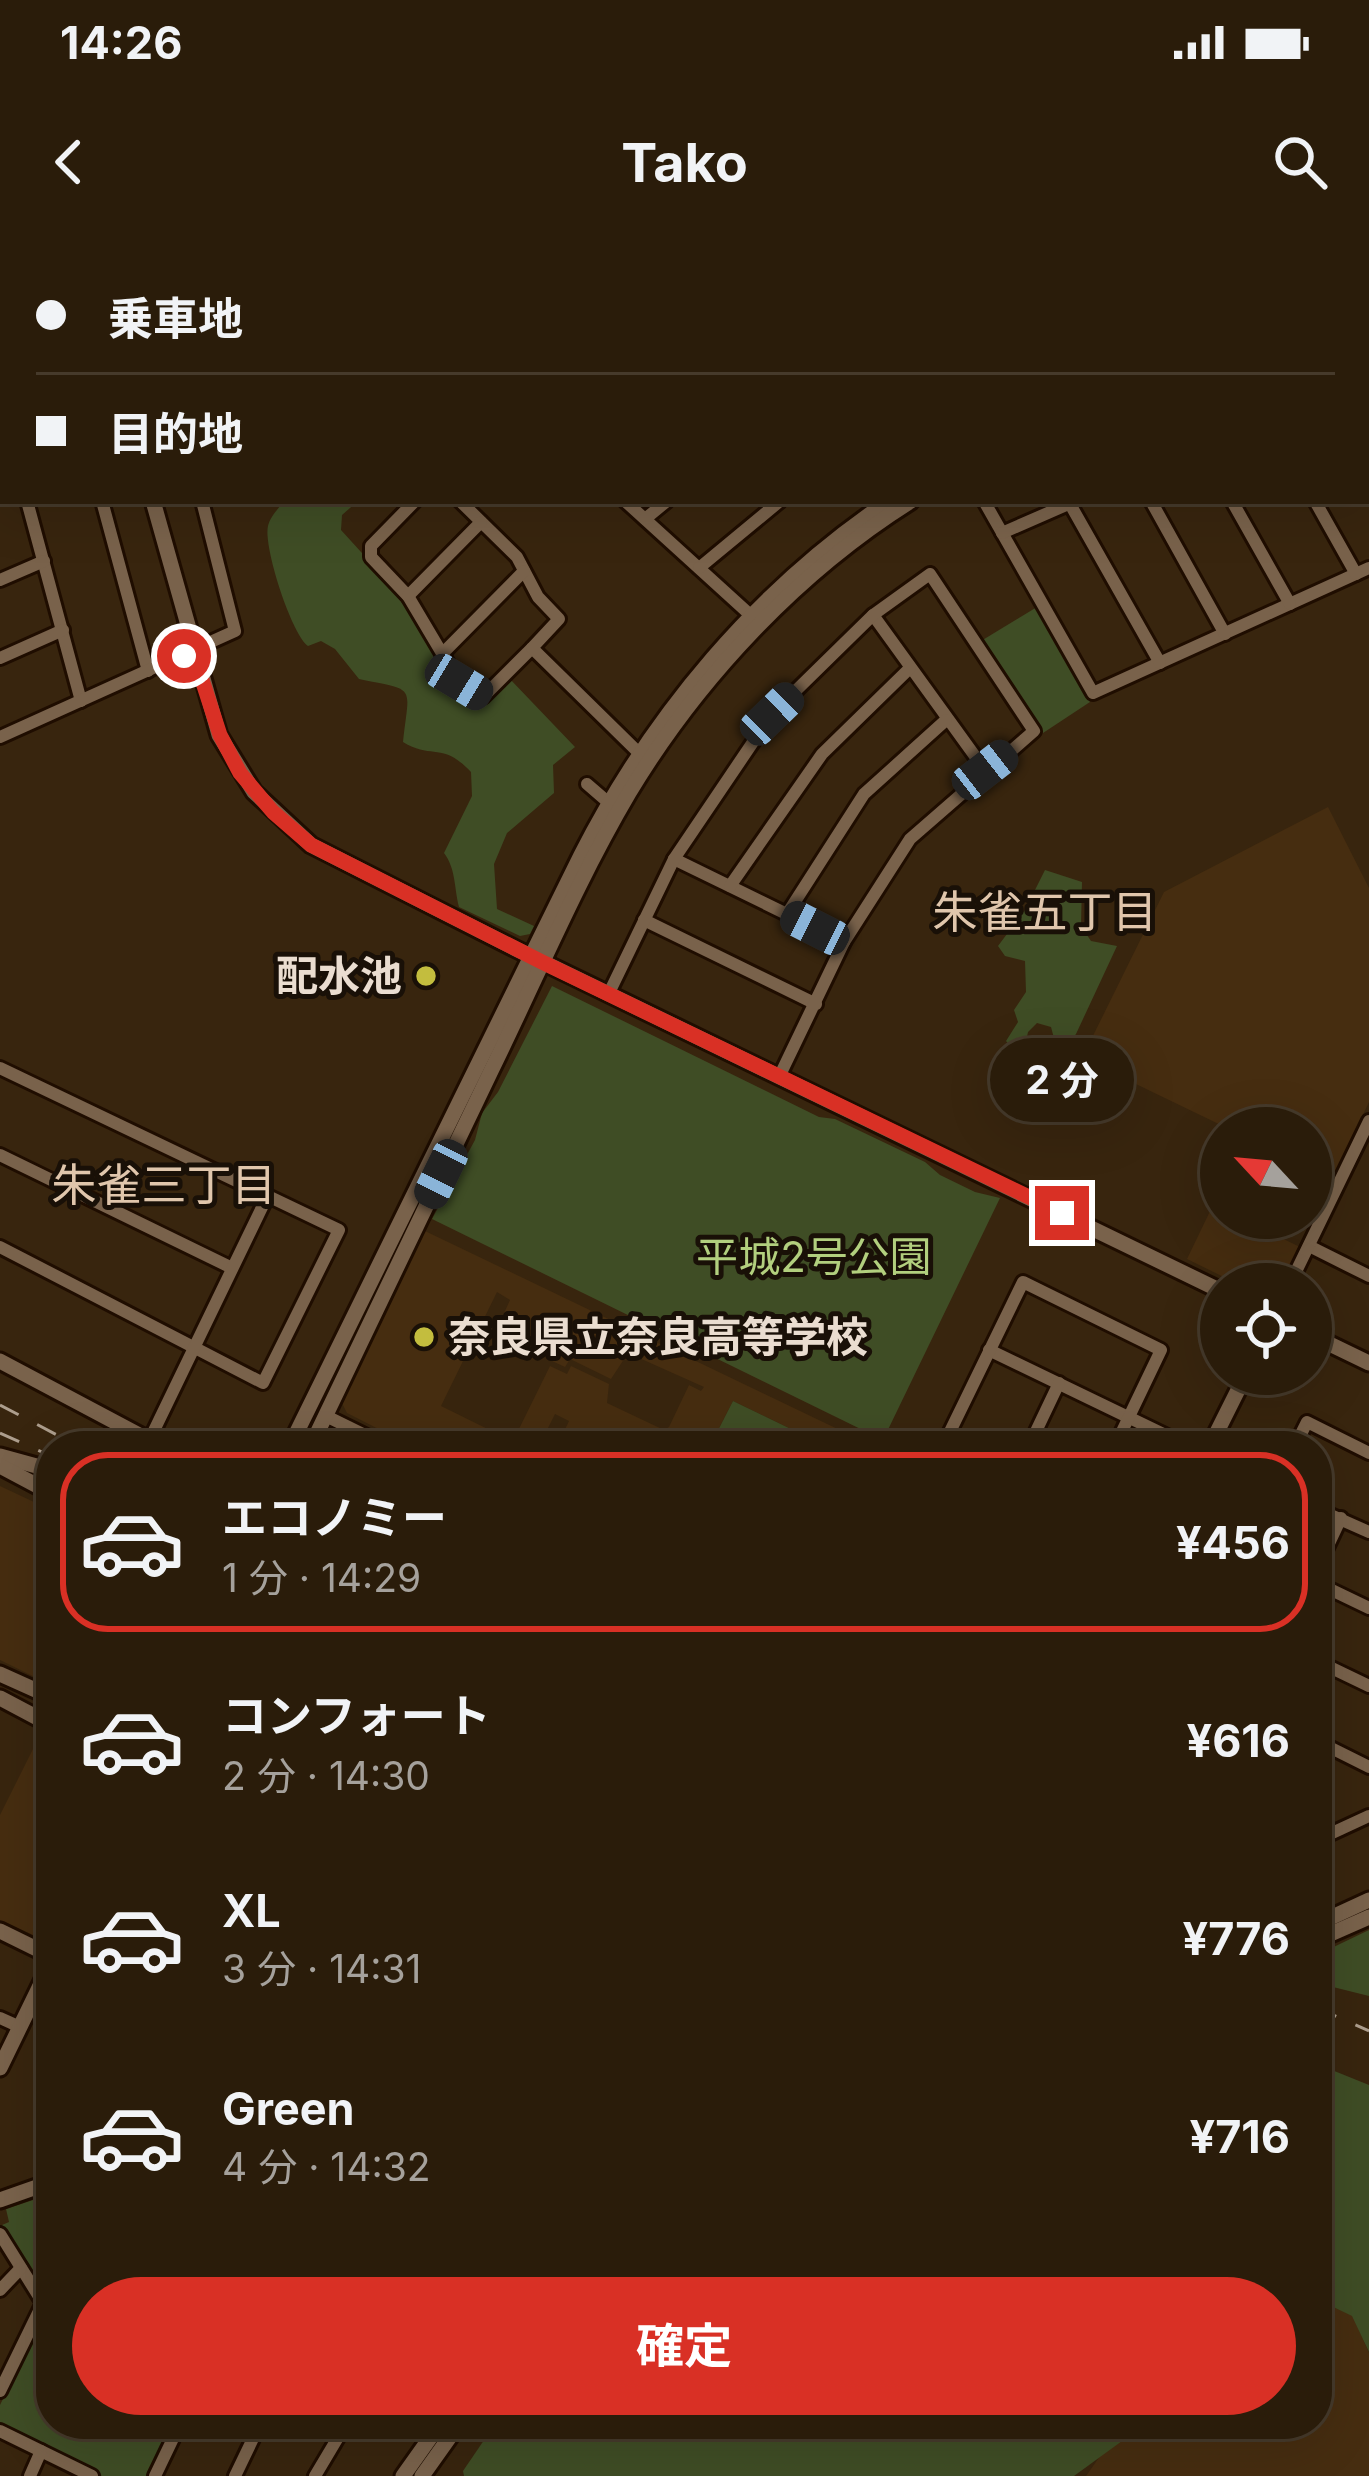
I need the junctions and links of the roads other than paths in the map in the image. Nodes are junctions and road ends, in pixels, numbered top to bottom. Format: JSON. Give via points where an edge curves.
{"nodes":[{"id":1,"x":28,"y":504,"type":"edge"},
{"id":2,"x":103,"y":504,"type":"edge"},
{"id":3,"x":154,"y":504,"type":"edge"},
{"id":4,"x":203,"y":504,"type":"edge"},
{"id":5,"x":412,"y":504,"type":"edge"},
{"id":6,"x":463,"y":504,"type":"edge"},
{"id":7,"x":629,"y":504,"type":"edge"},
{"id":8,"x":663,"y":504,"type":"edge"},
{"id":9,"x":776,"y":504,"type":"edge"},
{"id":10,"x":885,"y":504,"type":"edge"},
{"id":11,"x":907,"y":504,"type":"edge"},
{"id":12,"x":987,"y":504,"type":"edge"},
{"id":13,"x":1068,"y":504,"type":"edge"},
{"id":14,"x":1074,"y":504,"type":"edge"},
{"id":15,"x":1152,"y":504,"type":"edge"},
{"id":16,"x":1234,"y":504,"type":"edge"},
{"id":17,"x":1317,"y":504,"type":"edge"},
{"id":18,"x":645,"y":518,"type":"junction"},
{"id":19,"x":481,"y":521,"type":"junction"},
{"id":20,"x":1002,"y":533,"type":"junction"},
{"id":21,"x":44,"y":561,"type":"junction"},
{"id":22,"x":699,"y":568,"type":"junction"},
{"id":23,"x":524,"y":571,"type":"junction"},
{"id":24,"x":1362,"y":571,"type":"edge"},
{"id":25,"x":0,"y":580,"type":"edge"},
{"id":26,"x":408,"y":596,"type":"junction"},
{"id":27,"x":1290,"y":604,"type":"junction"},
{"id":28,"x":873,"y":615,"type":"junction"},
{"id":29,"x":756,"y":620,"type":"junction"},
{"id":30,"x":63,"y":631,"type":"junction"},
{"id":31,"x":1225,"y":634,"type":"junction"},
{"id":32,"x":532,"y":648,"type":"junction"},
{"id":33,"x":193,"y":652,"type":"junction"},
{"id":34,"x":442,"y":654,"type":"junction"},
{"id":35,"x":0,"y":658,"type":"edge"},
{"id":36,"x":1160,"y":663,"type":"junction"},
{"id":37,"x":910,"y":668,"type":"junction"},
{"id":38,"x":148,"y":671,"type":"junction"},
{"id":39,"x":81,"y":701,"type":"junction"},
{"id":40,"x":946,"y":720,"type":"junction"},
{"id":41,"x":0,"y":737,"type":"edge"},
{"id":42,"x":640,"y":754,"type":"junction"},
{"id":43,"x":985,"y":770,"type":"junction"},
{"id":44,"x":587,"y":784,"type":"dead end"},
{"id":45,"x":609,"y":802,"type":"junction"},
{"id":46,"x":674,"y":859,"type":"junction"},
{"id":47,"x":730,"y":886,"type":"junction"},
{"id":48,"x":787,"y":914,"type":"junction"},
{"id":49,"x":644,"y":920,"type":"junction"},
{"id":50,"x":844,"y":942,"type":"junction"},
{"id":51,"x":537,"y":959,"type":"junction"},
{"id":52,"x":609,"y":994,"type":"junction"},
{"id":53,"x":816,"y":1004,"type":"junction"},
{"id":54,"x":0,"y":1068,"type":"edge"},
{"id":55,"x":780,"y":1076,"type":"junction"},
{"id":56,"x":1369,"y":1121,"type":"edge"},
{"id":57,"x":0,"y":1155,"type":"edge"},
{"id":58,"x":267,"y":1197,"type":"junction"},
{"id":59,"x":1309,"y":1246,"type":"junction"},
{"id":60,"x":0,"y":1247,"type":"edge"},
{"id":61,"x":1300,"y":1263,"type":"edge"},
{"id":62,"x":232,"y":1268,"type":"junction"},
{"id":63,"x":1368,"y":1273,"type":"edge"},
{"id":64,"x":1200,"y":1281,"type":"edge"},
{"id":65,"x":1332,"y":1345,"type":"edge"},
{"id":66,"x":191,"y":1349,"type":"junction"},
{"id":67,"x":989,"y":1350,"type":"junction"},
{"id":68,"x":0,"y":1361,"type":"edge"},
{"id":69,"x":1369,"y":1363,"type":"edge"},
{"id":70,"x":1059,"y":1383,"type":"junction"},
{"id":71,"x":1236,"y":1395,"type":"edge"},
{"id":72,"x":326,"y":1416,"type":"junction"},
{"id":73,"x":1129,"y":1418,"type":"junction"},
{"id":74,"x":131,"y":1431,"type":"edge"},
{"id":75,"x":159,"y":1431,"type":"edge"},
{"id":76,"x":298,"y":1431,"type":"edge"},
{"id":77,"x":318,"y":1431,"type":"edge"},
{"id":78,"x":356,"y":1431,"type":"edge"},
{"id":79,"x":950,"y":1431,"type":"edge"},
{"id":80,"x":1036,"y":1431,"type":"edge"},
{"id":81,"x":1122,"y":1431,"type":"edge"},
{"id":82,"x":1156,"y":1431,"type":"edge"},
{"id":83,"x":1218,"y":1431,"type":"edge"},
{"id":84,"x":1302,"y":1431,"type":"edge"},
{"id":85,"x":1324,"y":1431,"type":"edge"},
{"id":86,"x":1332,"y":1435,"type":"edge"},
{"id":87,"x":1369,"y":1453,"type":"edge"},
{"id":88,"x":0,"y":1461,"type":"edge"},
{"id":89,"x":36,"y":1467,"type":"edge"},
{"id":90,"x":36,"y":1477,"type":"edge"},
{"id":91,"x":36,"y":1484,"type":"edge"},
{"id":92,"x":1332,"y":1514,"type":"edge"},
{"id":93,"x":1341,"y":1518,"type":"junction"},
{"id":94,"x":1369,"y":1532,"type":"edge"},
{"id":95,"x":1332,"y":1537,"type":"edge"},
{"id":96,"x":1332,"y":1590,"type":"edge"},
{"id":97,"x":1369,"y":1608,"type":"edge"},
{"id":98,"x":1332,"y":1668,"type":"edge"},
{"id":99,"x":0,"y":1674,"type":"edge"},
{"id":100,"x":1369,"y":1686,"type":"edge"},
{"id":101,"x":36,"y":1690,"type":"edge"},
{"id":102,"x":0,"y":1698,"type":"edge"},
{"id":103,"x":36,"y":1715,"type":"edge"},
{"id":104,"x":1332,"y":1748,"type":"edge"},
{"id":105,"x":1369,"y":1767,"type":"edge"},
{"id":106,"x":1369,"y":1816,"type":"edge"},
{"id":107,"x":1332,"y":1829,"type":"edge"},
{"id":108,"x":1336,"y":1831,"type":"junction"},
{"id":109,"x":1332,"y":1833,"type":"edge"},
{"id":110,"x":1369,"y":1900,"type":"edge"},
{"id":111,"x":1332,"y":1917,"type":"edge"},
{"id":112,"x":1369,"y":1917,"type":"edge"},
{"id":113,"x":0,"y":1931,"type":"edge"},
{"id":114,"x":1332,"y":1933,"type":"edge"},
{"id":115,"x":36,"y":1951,"type":"edge"},
{"id":116,"x":36,"y":1992,"type":"edge"},
{"id":117,"x":0,"y":2018,"type":"edge"},
{"id":118,"x":20,"y":2027,"type":"junction"},
{"id":119,"x":0,"y":2068,"type":"edge"},
{"id":120,"x":36,"y":2187,"type":"edge"},
{"id":121,"x":0,"y":2200,"type":"edge"},
{"id":122,"x":0,"y":2234,"type":"edge"},
{"id":123,"x":20,"y":2268,"type":"junction"},
{"id":124,"x":0,"y":2290,"type":"edge"},
{"id":125,"x":36,"y":2292,"type":"edge"},
{"id":126,"x":36,"y":2317,"type":"edge"},
{"id":127,"x":0,"y":2391,"type":"edge"},
{"id":128,"x":0,"y":2432,"type":"edge"},
{"id":129,"x":172,"y":2439,"type":"edge"},
{"id":130,"x":253,"y":2439,"type":"edge"},
{"id":131,"x":337,"y":2439,"type":"edge"},
{"id":132,"x":430,"y":2439,"type":"edge"},
{"id":133,"x":448,"y":2439,"type":"edge"},
{"id":134,"x":41,"y":2452,"type":"junction"},
{"id":135,"x":29,"y":2476,"type":"edge"},
{"id":136,"x":92,"y":2476,"type":"edge"},
{"id":137,"x":154,"y":2476,"type":"edge"},
{"id":138,"x":235,"y":2476,"type":"edge"},
{"id":139,"x":315,"y":2476,"type":"edge"},
{"id":140,"x":404,"y":2476,"type":"edge"},
{"id":141,"x":422,"y":2476,"type":"edge"}],
"edges":[{"from":1,"to":21,"type":"street"},
{"from":2,"to":38,"type":"street"},
{"from":3,"to":33,"type":"street"},
{"from":4,"to":33,"type":"street","via":[[235,631]]},
{"from":5,"to":26,"type":"street","via":[[370,546]]},
{"from":6,"to":19,"type":"street"},
{"from":7,"to":18,"type":"street"},
{"from":8,"to":18,"type":"street"},
{"from":9,"to":22,"type":"street"},
{"from":10,"to":29,"type":"street","via":[[813,559]]},
{"from":11,"to":29,"type":"street"},
{"from":12,"to":20,"type":"street"},
{"from":13,"to":20,"type":"street"},
{"from":14,"to":36,"type":"street"},
{"from":15,"to":31,"type":"street"},
{"from":16,"to":27,"type":"street"},
{"from":17,"to":24,"type":"street"},
{"from":18,"to":22,"type":"street"},
{"from":19,"to":23,"type":"street"},
{"from":19,"to":26,"type":"street"},
{"from":20,"to":36,"type":"street","via":[[1093,693]]},
{"from":21,"to":25,"type":"street"},
{"from":21,"to":30,"type":"street"},
{"from":22,"to":29,"type":"street"},
{"from":23,"to":32,"type":"street","via":[[559,619]]},
{"from":23,"to":34,"type":"street"},
{"from":24,"to":27,"type":"street"},
{"from":26,"to":34,"type":"street"},
{"from":27,"to":31,"type":"street"},
{"from":28,"to":37,"type":"street"},
{"from":28,"to":43,"type":"street","via":[[930,574],[1034,731]]},
{"from":28,"to":46,"type":"street","via":[[772,714]]},
{"from":29,"to":42,"type":"street","via":[[668,712]]},
{"from":29,"to":51,"type":"street","via":[[633,787]]},
{"from":30,"to":35,"type":"street"},
{"from":30,"to":39,"type":"street"},
{"from":31,"to":36,"type":"street"},
{"from":32,"to":34,"type":"street","via":[[483,697],[459,682]]},
{"from":32,"to":42,"type":"street"},
{"from":33,"to":38,"type":"street"},
{"from":33,"to":51,"type":"street","via":[[230,754],[288,827],[339,862]]},
{"from":37,"to":40,"type":"street"},
{"from":37,"to":47,"type":"street","via":[[822,754]]},
{"from":38,"to":39,"type":"street"},
{"from":39,"to":41,"type":"street"},
{"from":40,"to":43,"type":"street"},
{"from":40,"to":48,"type":"street","via":[[864,794]]},
{"from":42,"to":45,"type":"street"},
{"from":43,"to":50,"type":"street","via":[[910,838]]},
{"from":44,"to":45,"type":"street"},
{"from":45,"to":51,"type":"street"},
{"from":46,"to":47,"type":"street"},
{"from":46,"to":49,"type":"street"},
{"from":47,"to":48,"type":"street"},
{"from":48,"to":50,"type":"street"},
{"from":49,"to":52,"type":"street"},
{"from":49,"to":53,"type":"street"},
{"from":50,"to":53,"type":"street"},
{"from":51,"to":52,"type":"street"},
{"from":51,"to":72,"type":"street"},
{"from":51,"to":76,"type":"street"},
{"from":52,"to":55,"type":"street"},
{"from":53,"to":55,"type":"street"},
{"from":54,"to":58,"type":"street"},
{"from":55,"to":64,"type":"street"},
{"from":56,"to":59,"type":"street"},
{"from":57,"to":62,"type":"street"},
{"from":58,"to":62,"type":"street"},
{"from":58,"to":66,"type":"street","via":[[340,1230],[263,1383]]},
{"from":59,"to":61,"type":"street"},
{"from":59,"to":63,"type":"street"},
{"from":60,"to":66,"type":"street"},
{"from":62,"to":66,"type":"street"},
{"from":65,"to":69,"type":"street"},
{"from":66,"to":75,"type":"street"},
{"from":67,"to":70,"type":"street"},
{"from":67,"to":73,"type":"street","via":[[1023,1282],[1161,1350]]},
{"from":67,"to":79,"type":"street"},
{"from":68,"to":74,"type":"street"},
{"from":70,"to":73,"type":"street"},
{"from":70,"to":80,"type":"street"},
{"from":71,"to":83,"type":"street"},
{"from":72,"to":77,"type":"street"},
{"from":72,"to":78,"type":"street"},
{"from":73,"to":81,"type":"street"},
{"from":73,"to":82,"type":"street"},
{"from":84,"to":85,"type":"street","via":[[1306,1422]]},
{"from":86,"to":87,"type":"street"},
{"from":88,"to":89,"type":"street"},
{"from":88,"to":90,"type":"street"},
{"from":88,"to":91,"type":"street"},
{"from":92,"to":93,"type":"street"},
{"from":93,"to":94,"type":"street"},
{"from":93,"to":95,"type":"street"},
{"from":96,"to":97,"type":"street"},
{"from":98,"to":100,"type":"street"},
{"from":99,"to":101,"type":"street"},
{"from":102,"to":103,"type":"street"},
{"from":104,"to":105,"type":"street"},
{"from":106,"to":108,"type":"street"},
{"from":107,"to":108,"type":"street"},
{"from":108,"to":109,"type":"street"},
{"from":110,"to":111,"type":"street"},
{"from":112,"to":114,"type":"street"},
{"from":113,"to":115,"type":"street"},
{"from":116,"to":118,"type":"street"},
{"from":117,"to":118,"type":"street"},
{"from":118,"to":119,"type":"street"},
{"from":120,"to":121,"type":"street"},
{"from":122,"to":123,"type":"street"},
{"from":123,"to":124,"type":"street"},
{"from":123,"to":125,"type":"street"},
{"from":126,"to":127,"type":"street"},
{"from":128,"to":134,"type":"street"},
{"from":129,"to":137,"type":"street"},
{"from":130,"to":138,"type":"street"},
{"from":131,"to":139,"type":"street"},
{"from":132,"to":140,"type":"street"},
{"from":133,"to":141,"type":"street"},
{"from":134,"to":135,"type":"street"},
{"from":134,"to":136,"type":"street"}]}
